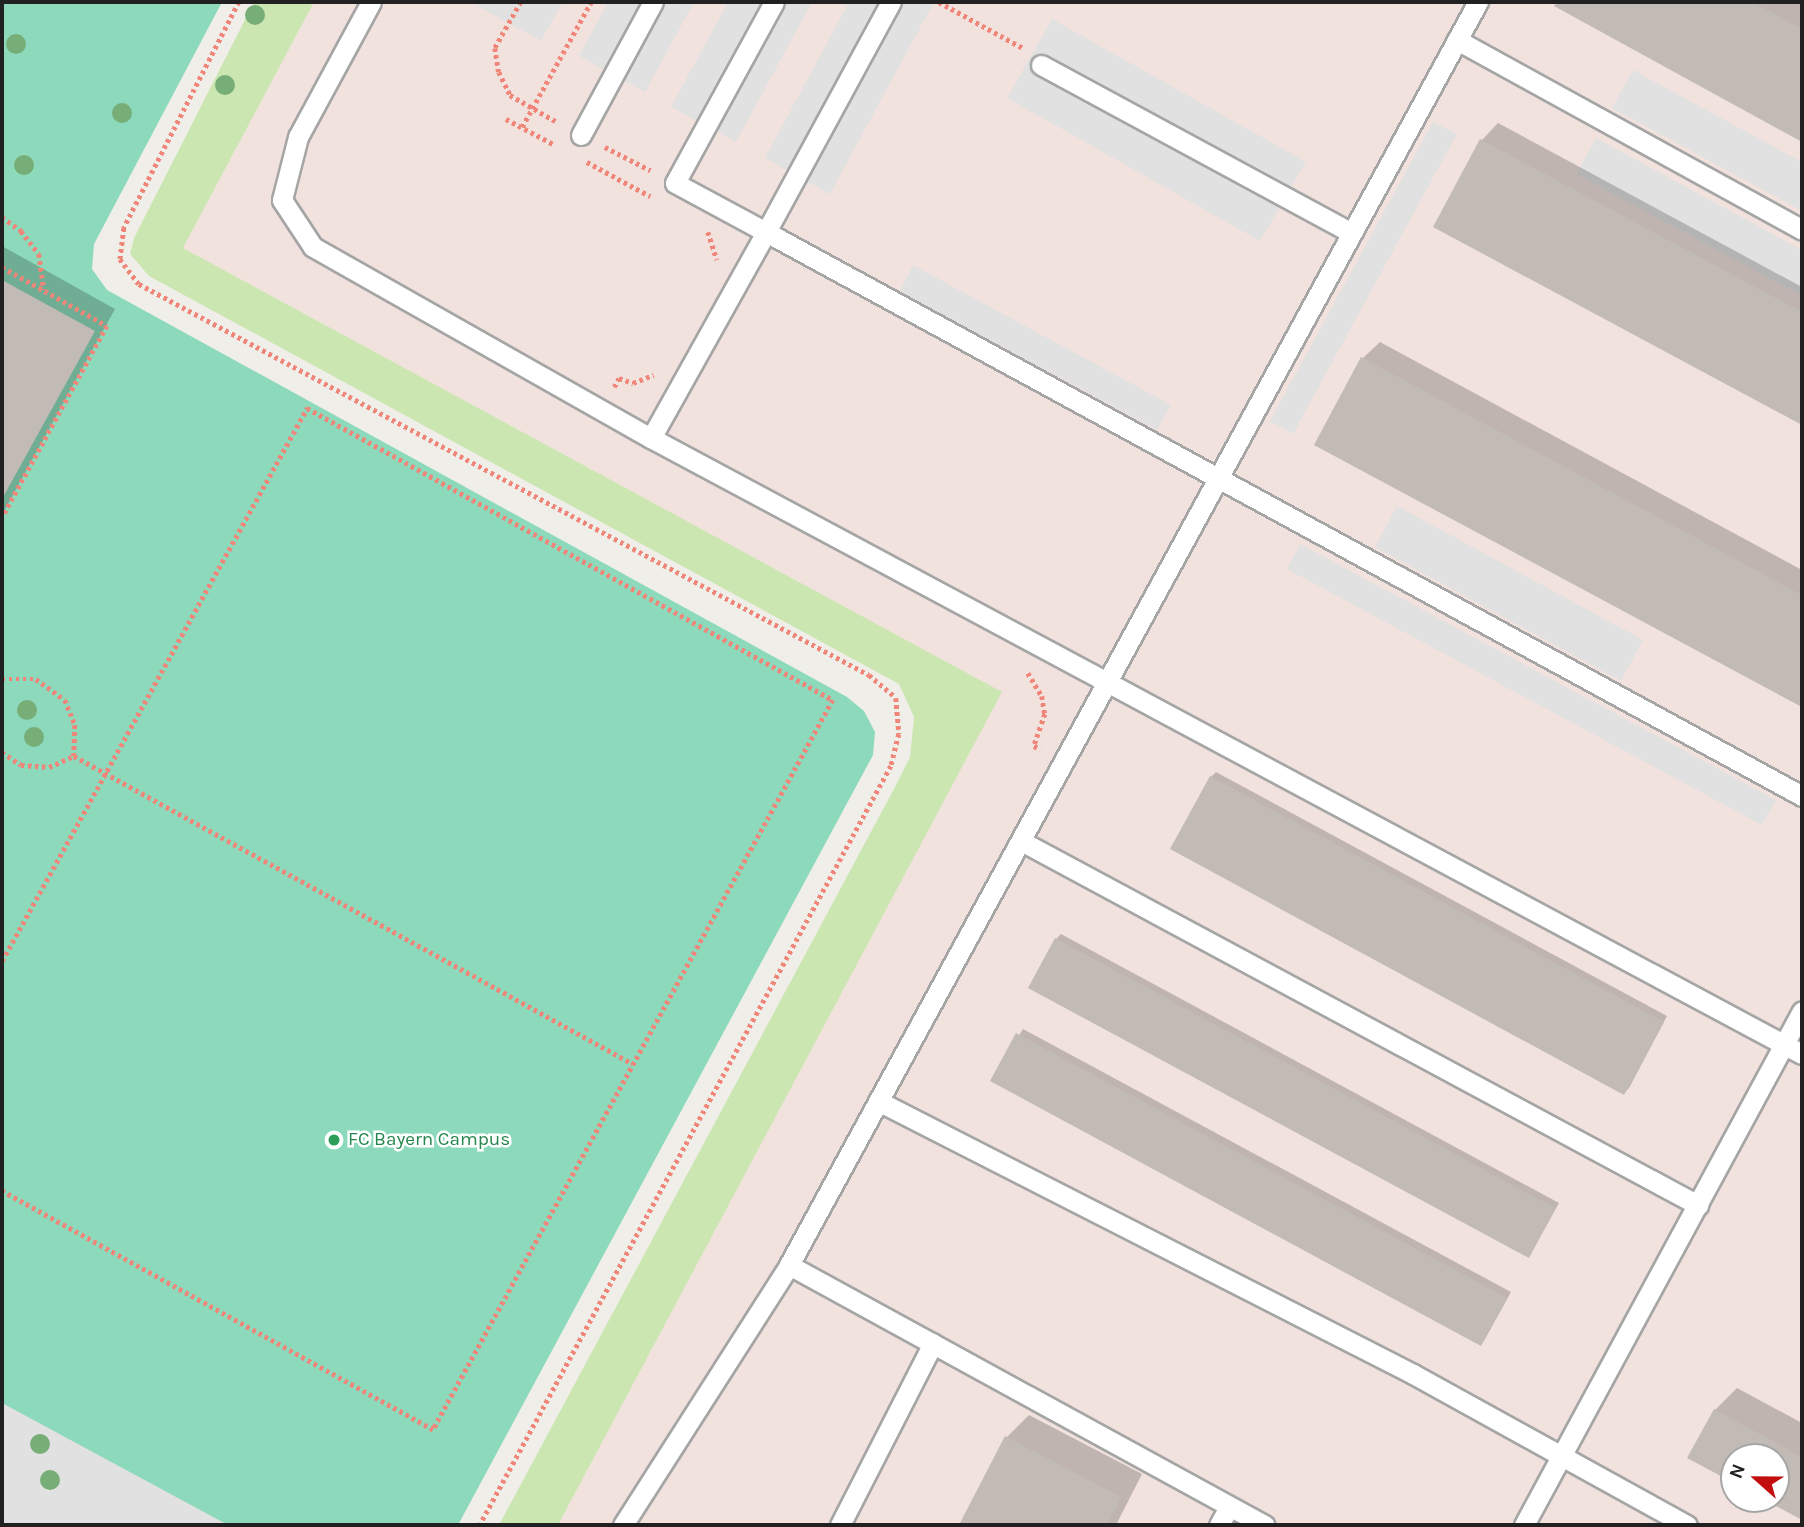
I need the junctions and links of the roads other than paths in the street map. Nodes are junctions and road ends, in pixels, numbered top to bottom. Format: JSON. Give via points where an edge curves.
{"nodes":[{"id":1,"x":372,"y":2,"type":"edge"},
{"id":2,"x":653,"y":2,"type":"edge"},
{"id":3,"x":774,"y":2,"type":"edge"},
{"id":4,"x":891,"y":2,"type":"edge"},
{"id":5,"x":1478,"y":2,"type":"edge"},
{"id":6,"x":1457,"y":40,"type":"junction"},
{"id":7,"x":1041,"y":65,"type":"road end"},
{"id":8,"x":581,"y":135,"type":"dead end"},
{"id":9,"x":1802,"y":230,"type":"edge"},
{"id":10,"x":766,"y":232,"type":"junction"},
{"id":11,"x":1352,"y":233,"type":"junction"},
{"id":12,"x":651,"y":438,"type":"junction"},
{"id":13,"x":1217,"y":480,"type":"junction"},
{"id":14,"x":1107,"y":682,"type":"junction"},
{"id":15,"x":1802,"y":796,"type":"edge"},
{"id":16,"x":1021,"y":841,"type":"junction"},
{"id":17,"x":1802,"y":1012,"type":"edge"},
{"id":18,"x":1785,"y":1045,"type":"junction"},
{"id":19,"x":1802,"y":1054,"type":"edge"},
{"id":20,"x":878,"y":1101,"type":"junction"},
{"id":21,"x":1698,"y":1205,"type":"junction"},
{"id":22,"x":789,"y":1265,"type":"junction"},
{"id":23,"x":933,"y":1343,"type":"junction"},
{"id":24,"x":1562,"y":1455,"type":"junction"},
{"id":25,"x":1229,"y":1507,"type":"junction"},
{"id":26,"x":623,"y":1525,"type":"edge"},
{"id":27,"x":840,"y":1525,"type":"edge"},
{"id":28,"x":1219,"y":1525,"type":"edge"},
{"id":29,"x":1264,"y":1525,"type":"edge"},
{"id":30,"x":1524,"y":1525,"type":"edge"},
{"id":31,"x":1687,"y":1525,"type":"edge"}],
"edges":[{"from":1,"to":12,"type":"lane","via":[[298,137],[282,200],[313,247]]},
{"from":2,"to":8,"type":"lane"},
{"from":3,"to":10,"type":"lane","via":[[675,183]]},
{"from":4,"to":10,"type":"lane"},
{"from":5,"to":6,"type":"lane"},
{"from":6,"to":9,"type":"lane"},
{"from":6,"to":11,"type":"lane"},
{"from":7,"to":11,"type":"lane"},
{"from":10,"to":12,"type":"lane"},
{"from":10,"to":13,"type":"lane"},
{"from":11,"to":13,"type":"lane"},
{"from":12,"to":14,"type":"lane"},
{"from":13,"to":14,"type":"lane"},
{"from":13,"to":15,"type":"lane"},
{"from":14,"to":16,"type":"lane"},
{"from":14,"to":18,"type":"lane"},
{"from":16,"to":20,"type":"lane"},
{"from":16,"to":21,"type":"lane"},
{"from":17,"to":18,"type":"lane"},
{"from":18,"to":19,"type":"lane"},
{"from":18,"to":21,"type":"lane"},
{"from":20,"to":22,"type":"lane"},
{"from":20,"to":24,"type":"lane"},
{"from":21,"to":24,"type":"lane"},
{"from":22,"to":23,"type":"lane"},
{"from":22,"to":26,"type":"lane"},
{"from":23,"to":25,"type":"lane"},
{"from":23,"to":27,"type":"lane"},
{"from":24,"to":30,"type":"lane"},
{"from":24,"to":31,"type":"lane"},
{"from":25,"to":28,"type":"lane"},
{"from":25,"to":29,"type":"lane"}]}
